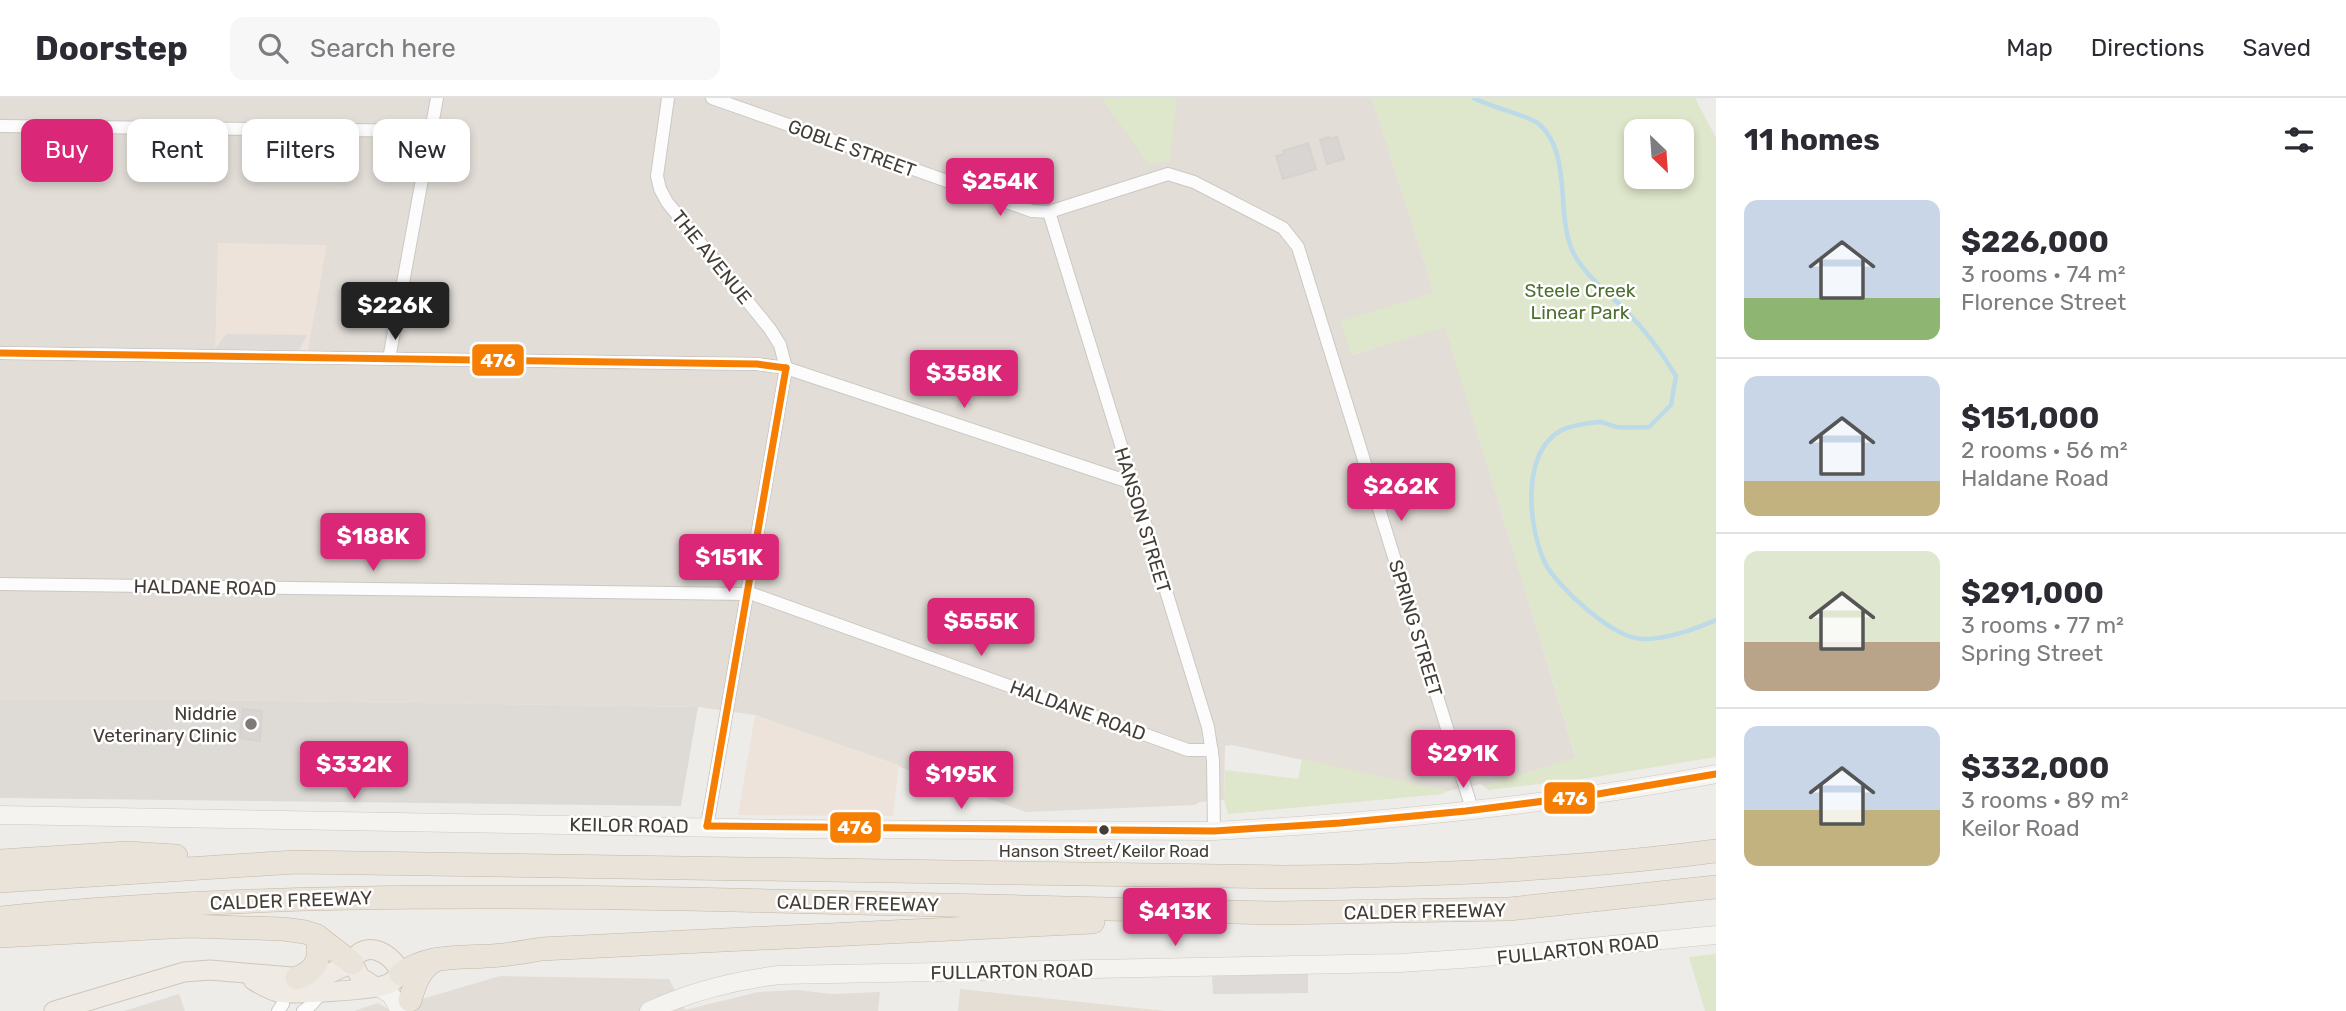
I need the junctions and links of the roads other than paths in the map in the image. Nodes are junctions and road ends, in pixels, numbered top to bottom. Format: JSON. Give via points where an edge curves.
{"nodes":[{"id":1,"x":437,"y":98,"type":"edge"},
{"id":2,"x":668,"y":98,"type":"edge"},
{"id":3,"x":712,"y":98,"type":"edge"},
{"id":4,"x":434,"y":119,"type":"edge"},
{"id":5,"x":0,"y":126,"type":"edge"},
{"id":6,"x":373,"y":130,"type":"edge"},
{"id":7,"x":422,"y":182,"type":"edge"},
{"id":8,"x":1049,"y":212,"type":"junction"},
{"id":9,"x":1298,"y":247,"type":"joint"},
{"id":10,"x":0,"y":354,"type":"edge"},
{"id":11,"x":389,"y":359,"type":"junction"},
{"id":12,"x":786,"y":368,"type":"junction"},
{"id":13,"x":1132,"y":484,"type":"junction"},
{"id":14,"x":0,"y":584,"type":"edge"},
{"id":15,"x":746,"y":593,"type":"junction"},
{"id":16,"x":1212,"y":750,"type":"junction"},
{"id":17,"x":1716,"y":774,"type":"edge"},
{"id":18,"x":1472,"y":809,"type":"junction"},
{"id":19,"x":0,"y":815,"type":"edge"},
{"id":20,"x":706,"y":826,"type":"junction"},
{"id":21,"x":1214,"y":831,"type":"junction"},
{"id":22,"x":1716,"y":838,"type":"edge"},
{"id":23,"x":1716,"y":851,"type":"edge"},
{"id":24,"x":0,"y":861,"type":"edge"},
{"id":25,"x":295,"y":862,"type":"junction"},
{"id":26,"x":1543,"y":868,"type":"junction"},
{"id":27,"x":0,"y":881,"type":"edge"},
{"id":28,"x":1716,"y":887,"type":"edge"},
{"id":29,"x":1716,"y":899,"type":"edge"},
{"id":30,"x":1509,"y":909,"type":"junction"},
{"id":31,"x":1277,"y":913,"type":"junction"},
{"id":32,"x":0,"y":918,"type":"edge"},
{"id":33,"x":1716,"y":935,"type":"edge"},
{"id":34,"x":0,"y":936,"type":"edge"},
{"id":35,"x":317,"y":936,"type":"junction"},
{"id":36,"x":438,"y":958,"type":"junction"},
{"id":37,"x":352,"y":963,"type":"junction"},
{"id":38,"x":401,"y":974,"type":"junction"},
{"id":39,"x":376,"y":986,"type":"junction"},
{"id":40,"x":323,"y":991,"type":"junction"},
{"id":41,"x":285,"y":994,"type":"edge"},
{"id":42,"x":407,"y":1007,"type":"edge"},
{"id":43,"x":65,"y":1009,"type":"edge"},
{"id":44,"x":303,"y":1011,"type":"edge"},
{"id":45,"x":649,"y":1011,"type":"edge"}],
"edges":[{"from":1,"to":4,"type":"street"},
{"from":2,"to":12,"type":"street","name":"THE AVENUE","via":[[658,164],[660,189],[770,328]]},
{"from":3,"to":8,"type":"street","name":"GOBLE STREET","via":[[1016,206]]},
{"from":5,"to":6,"type":"street"},
{"from":7,"to":11,"type":"street"},
{"from":8,"to":9,"type":"street","name":"GOBLE STREET","via":[[1168,174],[1194,182],[1283,228]]},
{"from":8,"to":13,"type":"street","name":"HANSON STREET"},
{"from":9,"to":18,"type":"street","name":"SPRING STREET"},
{"from":10,"to":11,"type":"street"},
{"from":11,"to":12,"type":"street"},
{"from":12,"to":13,"type":"street"},
{"from":12,"to":15,"type":"street"},
{"from":13,"to":16,"type":"street","name":"HANSON STREET"},
{"from":14,"to":15,"type":"street","name":"HALDANE ROAD"},
{"from":15,"to":16,"type":"street","name":"HALDANE ROAD","via":[[1188,750]]},
{"from":15,"to":20,"type":"street"},
{"from":16,"to":21,"type":"street","name":"HANSON STREET"},
{"from":17,"to":18,"type":"main road","name":"KEILOR ROAD","via":[[1617,792]]},
{"from":18,"to":21,"type":"main road","name":"KEILOR ROAD"},
{"from":19,"to":20,"type":"main road","name":"KEILOR ROAD"},
{"from":20,"to":21,"type":"main road","name":"KEILOR ROAD"},
{"from":22,"to":26,"type":"highway"},
{"from":23,"to":26,"type":"highway","name":"CALDER FREEWAY"},
{"from":24,"to":25,"type":"highway","via":[[127,853]]},
{"from":25,"to":26,"type":"highway","name":"CALDER FREEWAY","via":[[1281,877]]},
{"from":25,"to":27,"type":"highway","name":"CALDER FREEWAY"},
{"from":28,"to":30,"type":"highway","name":"CALDER FREEWAY"},
{"from":29,"to":30,"type":"highway","via":[[1627,907]]},
{"from":30,"to":31,"type":"highway","name":"CALDER FREEWAY"},
{"from":31,"to":32,"type":"highway","name":"CALDER FREEWAY","via":[[399,897],[216,902]]},
{"from":31,"to":36,"type":"highway"},
{"from":33,"to":45,"type":"main road","name":"FULLARTON ROAD","via":[[1413,962],[779,975],[714,985]]},
{"from":34,"to":35,"type":"highway","via":[[219,926],[294,930]]},
{"from":35,"to":37,"type":"highway"},
{"from":35,"to":41,"type":"highway","via":[[317,964]]},
{"from":36,"to":38,"type":"highway"},
{"from":36,"to":42,"type":"highway","via":[[423,970]]},
{"from":37,"to":38,"type":"main road","via":[[359,953],[380,951],[393,960]]},
{"from":37,"to":39,"type":"main road","via":[[360,977]]},
{"from":37,"to":41,"type":"main road"},
{"from":38,"to":39,"type":"main road"},
{"from":38,"to":42,"type":"main road"},
{"from":39,"to":40,"type":"main road"},
{"from":39,"to":42,"type":"main road"},
{"from":40,"to":41,"type":"main road"},
{"from":40,"to":44,"type":"street"},
{"from":41,"to":43,"type":"main road","via":[[243,975],[210,970],[184,972]]}]}
